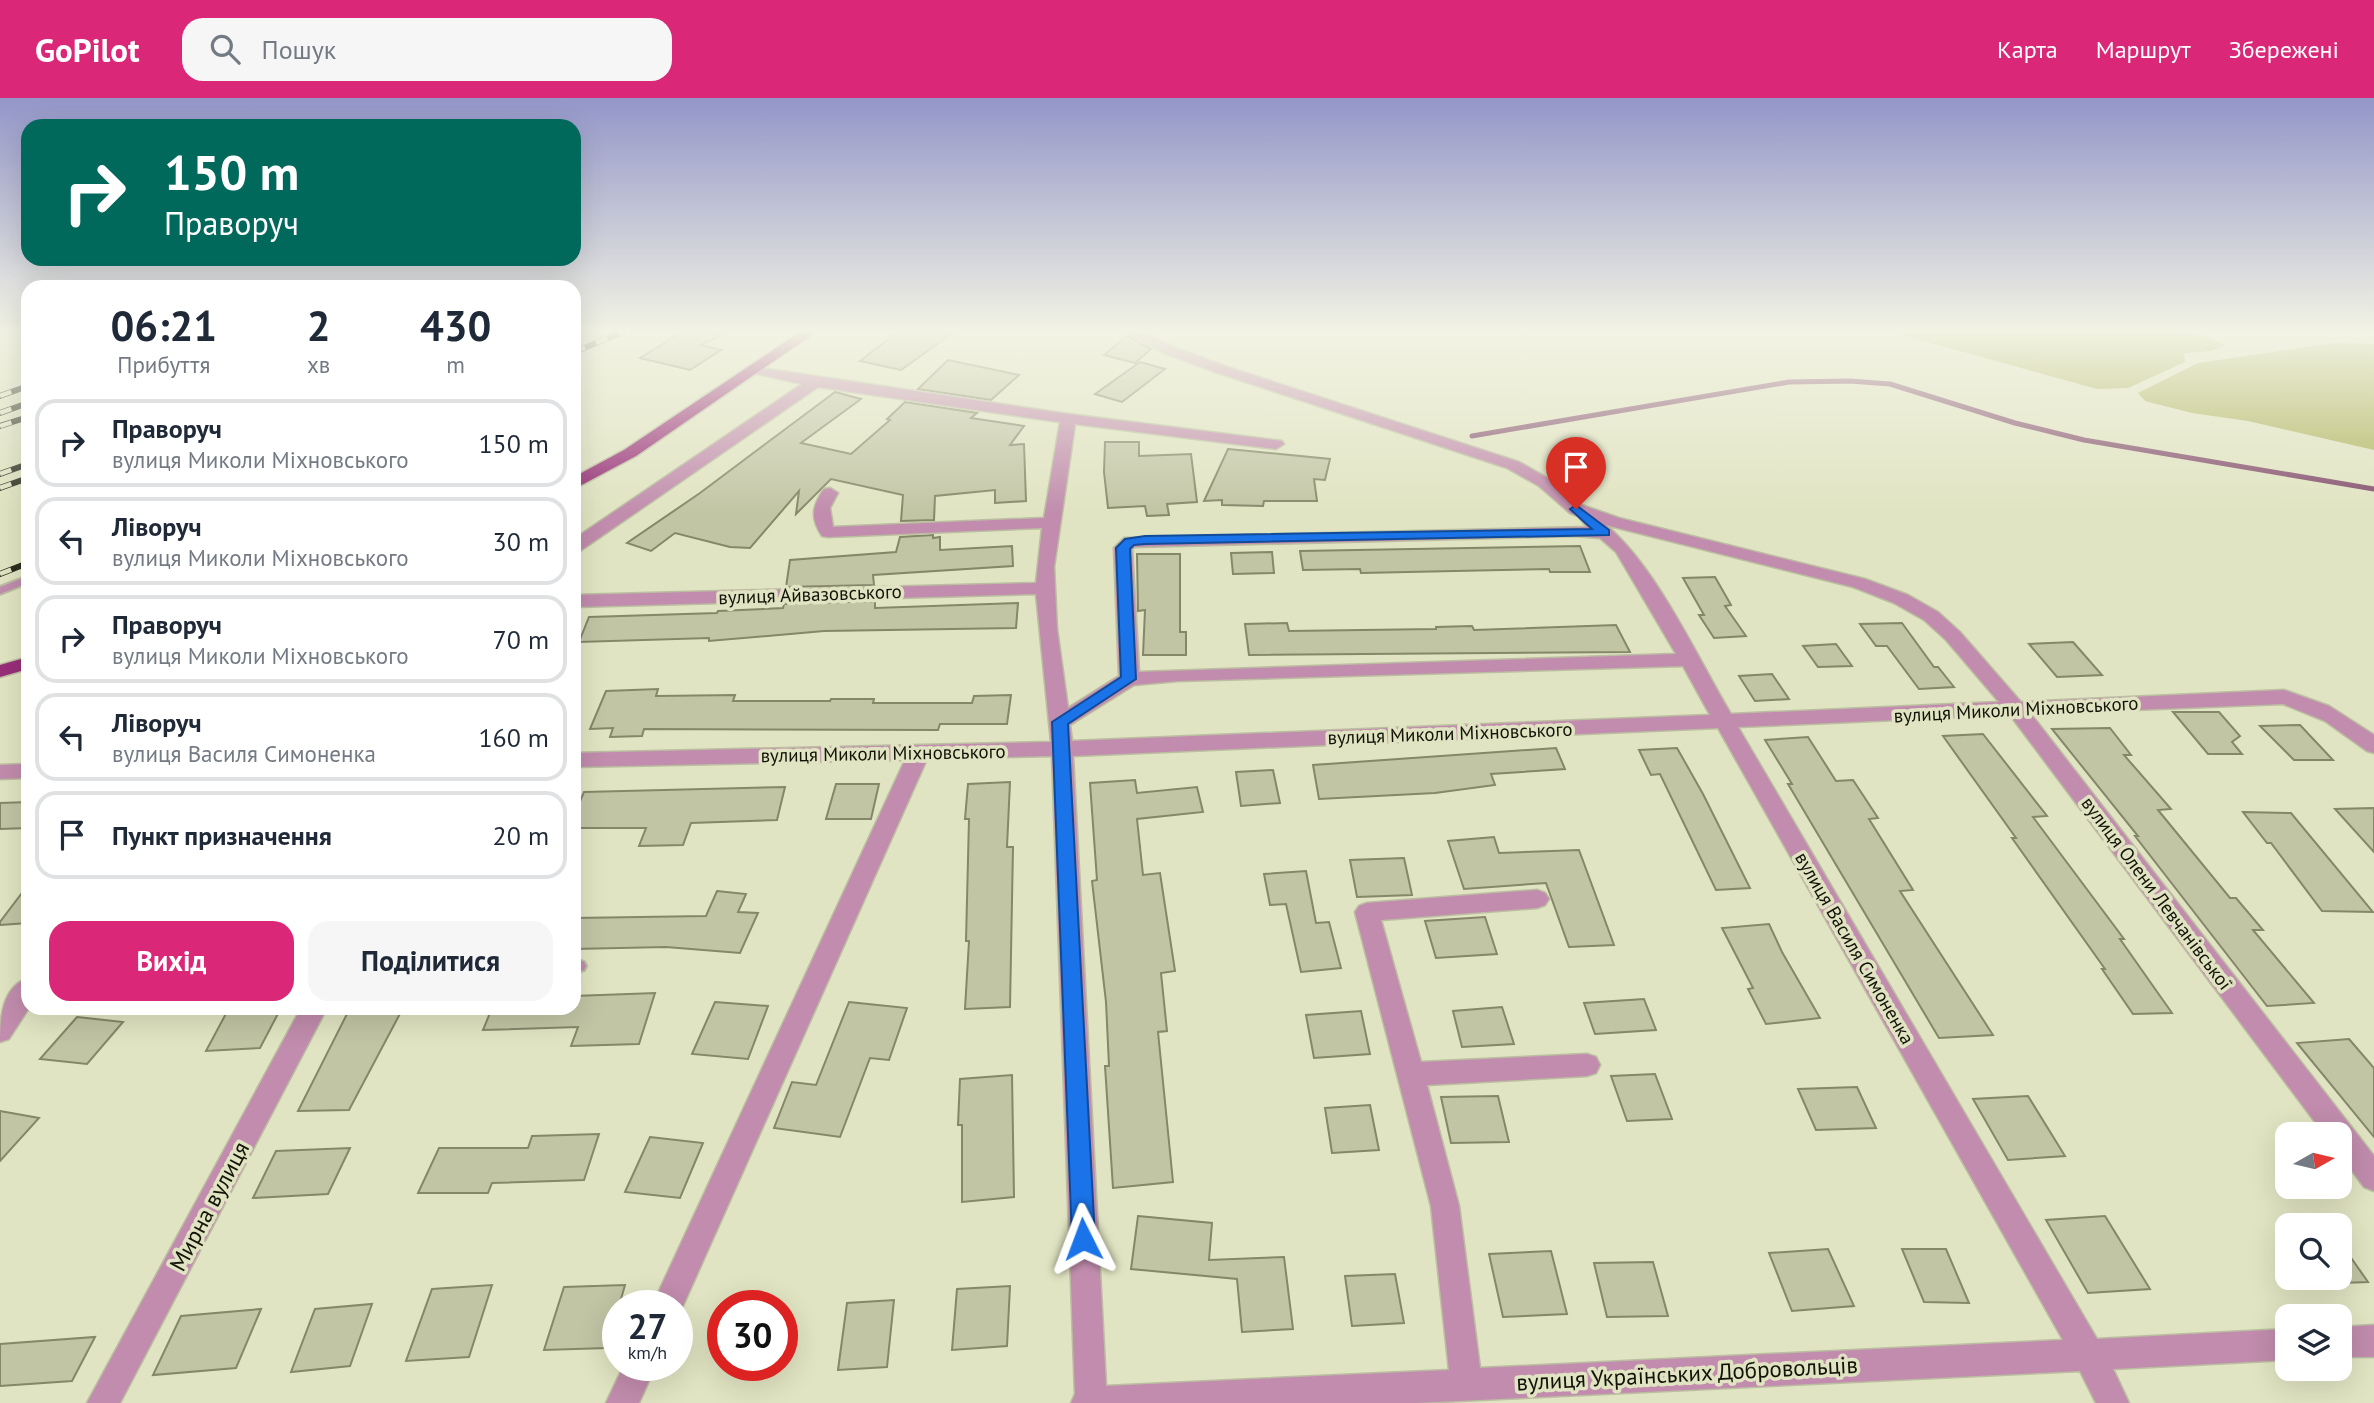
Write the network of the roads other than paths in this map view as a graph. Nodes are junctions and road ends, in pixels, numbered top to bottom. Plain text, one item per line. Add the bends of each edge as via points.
1 (719, 393) edge
2 (800, 393) edge
3 (890, 393) edge
4 (1293, 393) edge
5 (1068, 419) junction
6 (1276, 444) dead end
7 (581, 480) edge
8 (830, 494) dead end
9 (1576, 509) junction
10 (1051, 523) junction
11 (1605, 533) junction
12 (581, 542) edge
13 (21, 582) edge
14 (1045, 588) junction
15 (0, 591) edge
16 (581, 601) edge
17 (1689, 660) junction
18 (21, 665) edge
19 (0, 671) edge
20 (1129, 679) junction
21 (2017, 710) junction
22 (1060, 722) junction
23 (1725, 722) junction
24 (2374, 746) edge
25 (1062, 749) junction
26 (920, 751) junction
27 (581, 760) edge
28 (1537, 899) dead end
29 (21, 999) edge
30 (310, 1015) edge
31 (0, 1031) edge
32 (1587, 1065) dead end
33 (1410, 1074) junction
34 (2374, 1178) edge
35 (674, 1290) edge
36 (2374, 1341) edge
37 (2352, 1342) edge
38 (2275, 1345) edge
39 (2088, 1353) junction
40 (632, 1381) edge
41 (1466, 1384) junction
42 (103, 1403) edge
43 (622, 1403) edge
44 (1089, 1403) edge
45 (2113, 1403) edge

1 - 7 highway
2 - 12 street
3 - 5 street
4 - 9 street, вулиця Василя Симоненка via 1503,461 1545,483
5 - 6 street
5 - 10 street
8 - 10 street via 820,522 828,532
9 - 11 street, вулиця Василя Симоненка
9 - 21 street, вулиця Олени Левчанівської via 1858,583 1901,599 1931,616 1953,636
10 - 14 street
11 - 17 street, вулиця Василя Симоненка via 1638,571
11 - 20 street via 1130,542 1123,548
13 - 15 lane
14 - 16 street, вулиця Айвазовського
14 - 22 street
17 - 20 street
17 - 23 street, вулиця Василя Симоненка
18 - 19 highway
20 - 22 street
21 - 23 street, вулиця Миколи Міхновського
21 - 24 street, вулиця Миколи Міхновського via 2284,697 2323,709
21 - 34 street, вулиця Олени Левчанівської
22 - 25 street
23 - 25 street, вулиця Миколи Міхновського
23 - 39 street, вулиця Василя Симоненка
25 - 26 street, вулиця Миколи Міхновського
25 - 44 street
26 - 27 street, вулиця Миколи Міхновського
26 - 35 street
28 - 33 street via 1367,912
29 - 31 street
30 - 42 street, Мирна вулиця
32 - 33 street
33 - 41 street via 1446,1206
36 - 37 street
38 - 39 street, вулиця Українських Добровольців
39 - 41 street, вулиця Українських Добровольців
39 - 45 street, вулиця Василя Симоненка
40 - 43 street
41 - 44 street, вулиця Українських Добровольців

